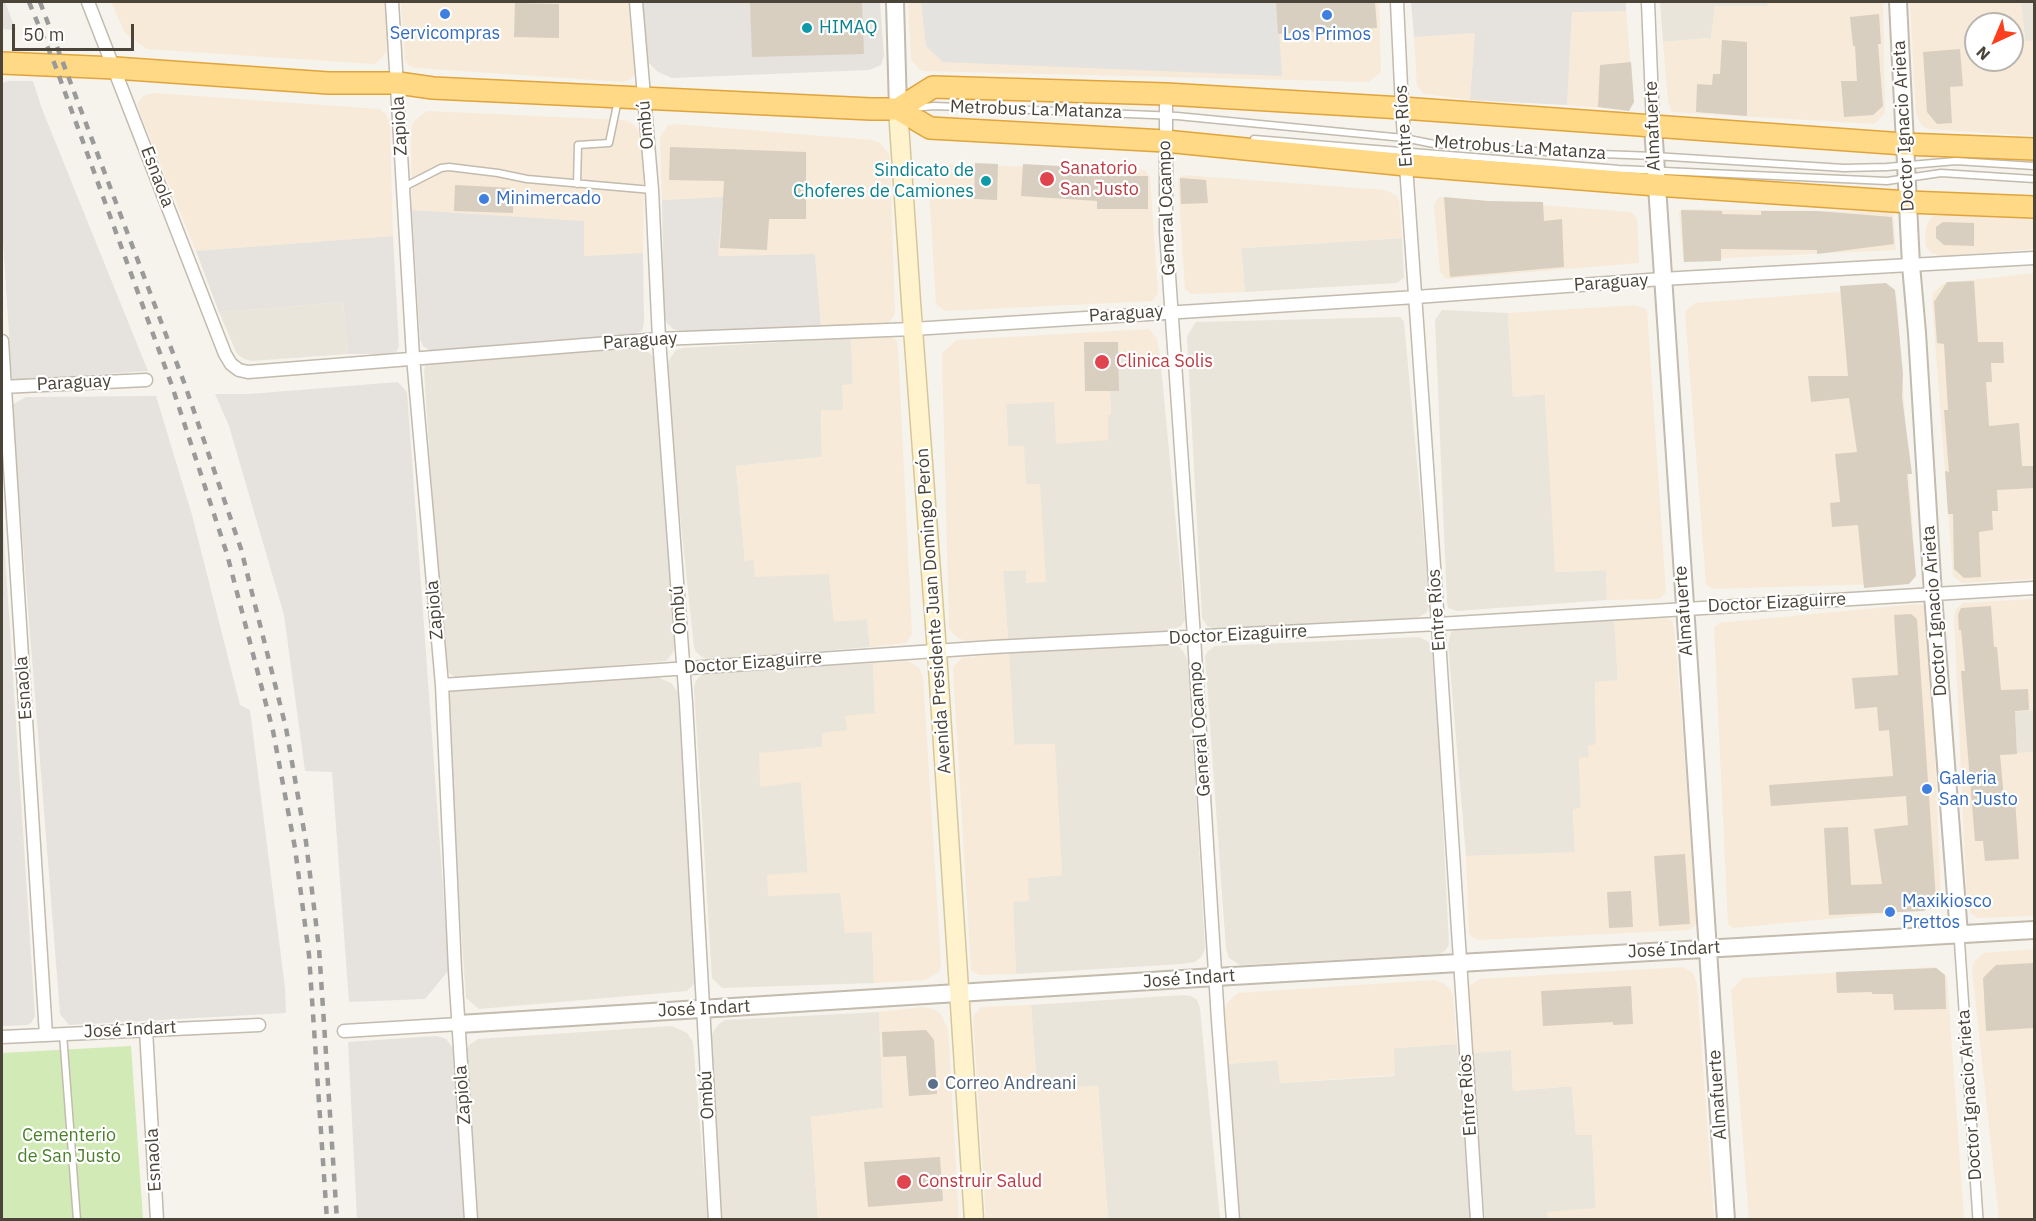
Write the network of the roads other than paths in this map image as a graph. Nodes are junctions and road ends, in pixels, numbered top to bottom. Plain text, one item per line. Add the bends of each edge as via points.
1 (88, 2) edge
2 (392, 2) edge
3 (636, 2) edge
4 (895, 2) edge
5 (1397, 2) edge
6 (1648, 2) edge
7 (1898, 2) edge
8 (2, 63) edge
9 (115, 68) junction
10 (398, 83) junction
11 (1166, 94) junction
12 (618, 98) junction
13 (644, 99) junction
14 (1402, 108) junction
15 (898, 109) junction
16 (1165, 116) junction
17 (1653, 126) junction
18 (1219, 138) dead end
19 (1241, 138) dead end
20 (1165, 141) junction
21 (1904, 144) junction
22 (2034, 149) edge
23 (1405, 151) junction
24 (2034, 166) edge
25 (1655, 171) junction
26 (1906, 172) junction
27 (2034, 179) edge
28 (577, 184) junction
29 (404, 187) junction
30 (652, 190) junction
31 (1908, 202) junction
32 (2034, 207) edge
33 (2034, 258) edge
34 (1911, 265) junction
35 (1662, 279) junction
36 (1416, 297) junction
37 (1172, 311) junction
38 (913, 329) junction
39 (659, 339) junction
40 (2, 341) edge
41 (225, 354) joint
42 (413, 357) junction
43 (146, 380) dead end
44 (3, 387) edge
45 (5, 459) edge
46 (2034, 588) edge
47 (1933, 595) junction
48 (1684, 608) junction
49 (1438, 624) junction
50 (1194, 637) junction
51 (938, 652) junction
52 (684, 667) junction
53 (442, 685) junction
54 (2034, 930) edge
55 (1959, 934) junction
56 (1707, 948) junction
57 (1459, 963) junction
58 (1215, 977) junction
59 (959, 994) junction
60 (702, 1009) junction
61 (459, 1024) junction
62 (259, 1025) dead end
63 (146, 1029) junction
64 (344, 1031) dead end
65 (63, 1034) junction
66 (46, 1035) junction
67 (2, 1037) edge
68 (77, 1220) edge
69 (158, 1220) edge
70 (471, 1220) edge
71 (715, 1220) edge
72 (974, 1220) edge
73 (1233, 1220) edge
74 (1477, 1220) edge
75 (1726, 1220) edge
76 (1978, 1220) edge

1 - 9 street, Esnaola
2 - 10 street, Zapiola
3 - 13 street, Ombú
4 - 15 street, Avenida Presidente Juan Domingo Perón
5 - 14 street, Entre Ríos
6 - 17 street, Almafuerte
7 - 21 street, Doctor Ignacio Arieta
8 - 9 highway
9 - 10 highway via 328,83
9 - 41 street, Esnaola
10 - 12 highway
10 - 29 street, Zapiola
11 - 14 highway
11 - 15 highway via 933,87
11 - 16 street, General Ocampo
12 - 13 highway
12 - 28 lane via 609,143 578,145
13 - 15 highway
13 - 30 street, Ombú
14 - 17 highway
14 - 23 street, Entre Ríos
15 - 16 lane, Metrobus La Matanza via 934,106
15 - 20 highway via 930,128
15 - 38 main road, Avenida Presidente Juan Domingo Perón
16 - 20 street, General Ocampo
16 - 23 lane, Metrobus La Matanza
17 - 21 highway
17 - 25 street, Almafuerte
18 - 20 lane
19 - 23 lane, Metrobus La Matanza
20 - 23 highway
20 - 37 street, General Ocampo
21 - 22 highway
21 - 26 street, Doctor Ignacio Arieta
23 - 25 highway
23 - 25 lane, Metrobus La Matanza via 1434,144 1515,150
23 - 36 street, Entre Ríos
24 - 26 lane, Metrobus La Matanza via 1956,161
25 - 26 lane, Metrobus La Matanza via 1844,168
25 - 26 lane, Metrobus La Matanza via 1887,181
25 - 31 highway
25 - 35 street, Almafuerte
26 - 27 lane, Metrobus La Matanza
26 - 31 street, Doctor Ignacio Arieta
28 - 29 lane via 449,167
28 - 30 lane
29 - 42 street, Zapiola
30 - 39 street, Ombú
31 - 32 highway
31 - 34 street, Doctor Ignacio Arieta
33 - 34 street, Paraguay
34 - 35 street, Paraguay
34 - 47 street, Doctor Ignacio Arieta
35 - 36 street, Paraguay
35 - 48 street, Almafuerte
36 - 37 street, Paraguay
36 - 49 street, Entre Ríos
37 - 38 street, Paraguay
37 - 50 street, General Ocampo
38 - 39 street, Paraguay
38 - 51 main road, Avenida Presidente Juan Domingo Perón
39 - 42 street, Paraguay
39 - 52 street, Ombú
40 - 44 street, Esnaola
41 - 42 street, Paraguay via 231,364 249,372
42 - 53 street, Zapiola
43 - 44 street, Paraguay
44 - 45 street, Esnaola
45 - 66 street, Esnaola
46 - 47 street, Doctor Eizaguirre
47 - 48 street, Doctor Eizaguirre
47 - 55 street, Doctor Ignacio Arieta
48 - 49 street, Doctor Eizaguirre
48 - 56 street, Almafuerte
49 - 50 street, Doctor Eizaguirre
49 - 57 street, Entre Ríos
50 - 51 street, Doctor Eizaguirre
50 - 58 street, General Ocampo
51 - 52 street, Doctor Eizaguirre
51 - 59 main road, Avenida Presidente Juan Domingo Perón
52 - 53 street, Doctor Eizaguirre
52 - 60 street, Ombú
53 - 61 street, Zapiola
54 - 55 street, José Indart
55 - 56 street, José Indart
55 - 76 street, Doctor Ignacio Arieta
56 - 57 street, José Indart
56 - 75 street, Almafuerte
57 - 58 street, José Indart
57 - 74 street, Entre Ríos
58 - 59 street, José Indart
58 - 73 street, General Ocampo
59 - 60 street, José Indart
59 - 72 main road, Avenida Presidente Juan Domingo Perón
60 - 61 street, José Indart
60 - 71 street, Ombú
61 - 64 street, José Indart
61 - 70 street, Zapiola
62 - 63 street, José Indart
63 - 65 street, José Indart
63 - 69 street, Esnaola
65 - 66 street, José Indart
65 - 68 lane
66 - 67 street, José Indart

